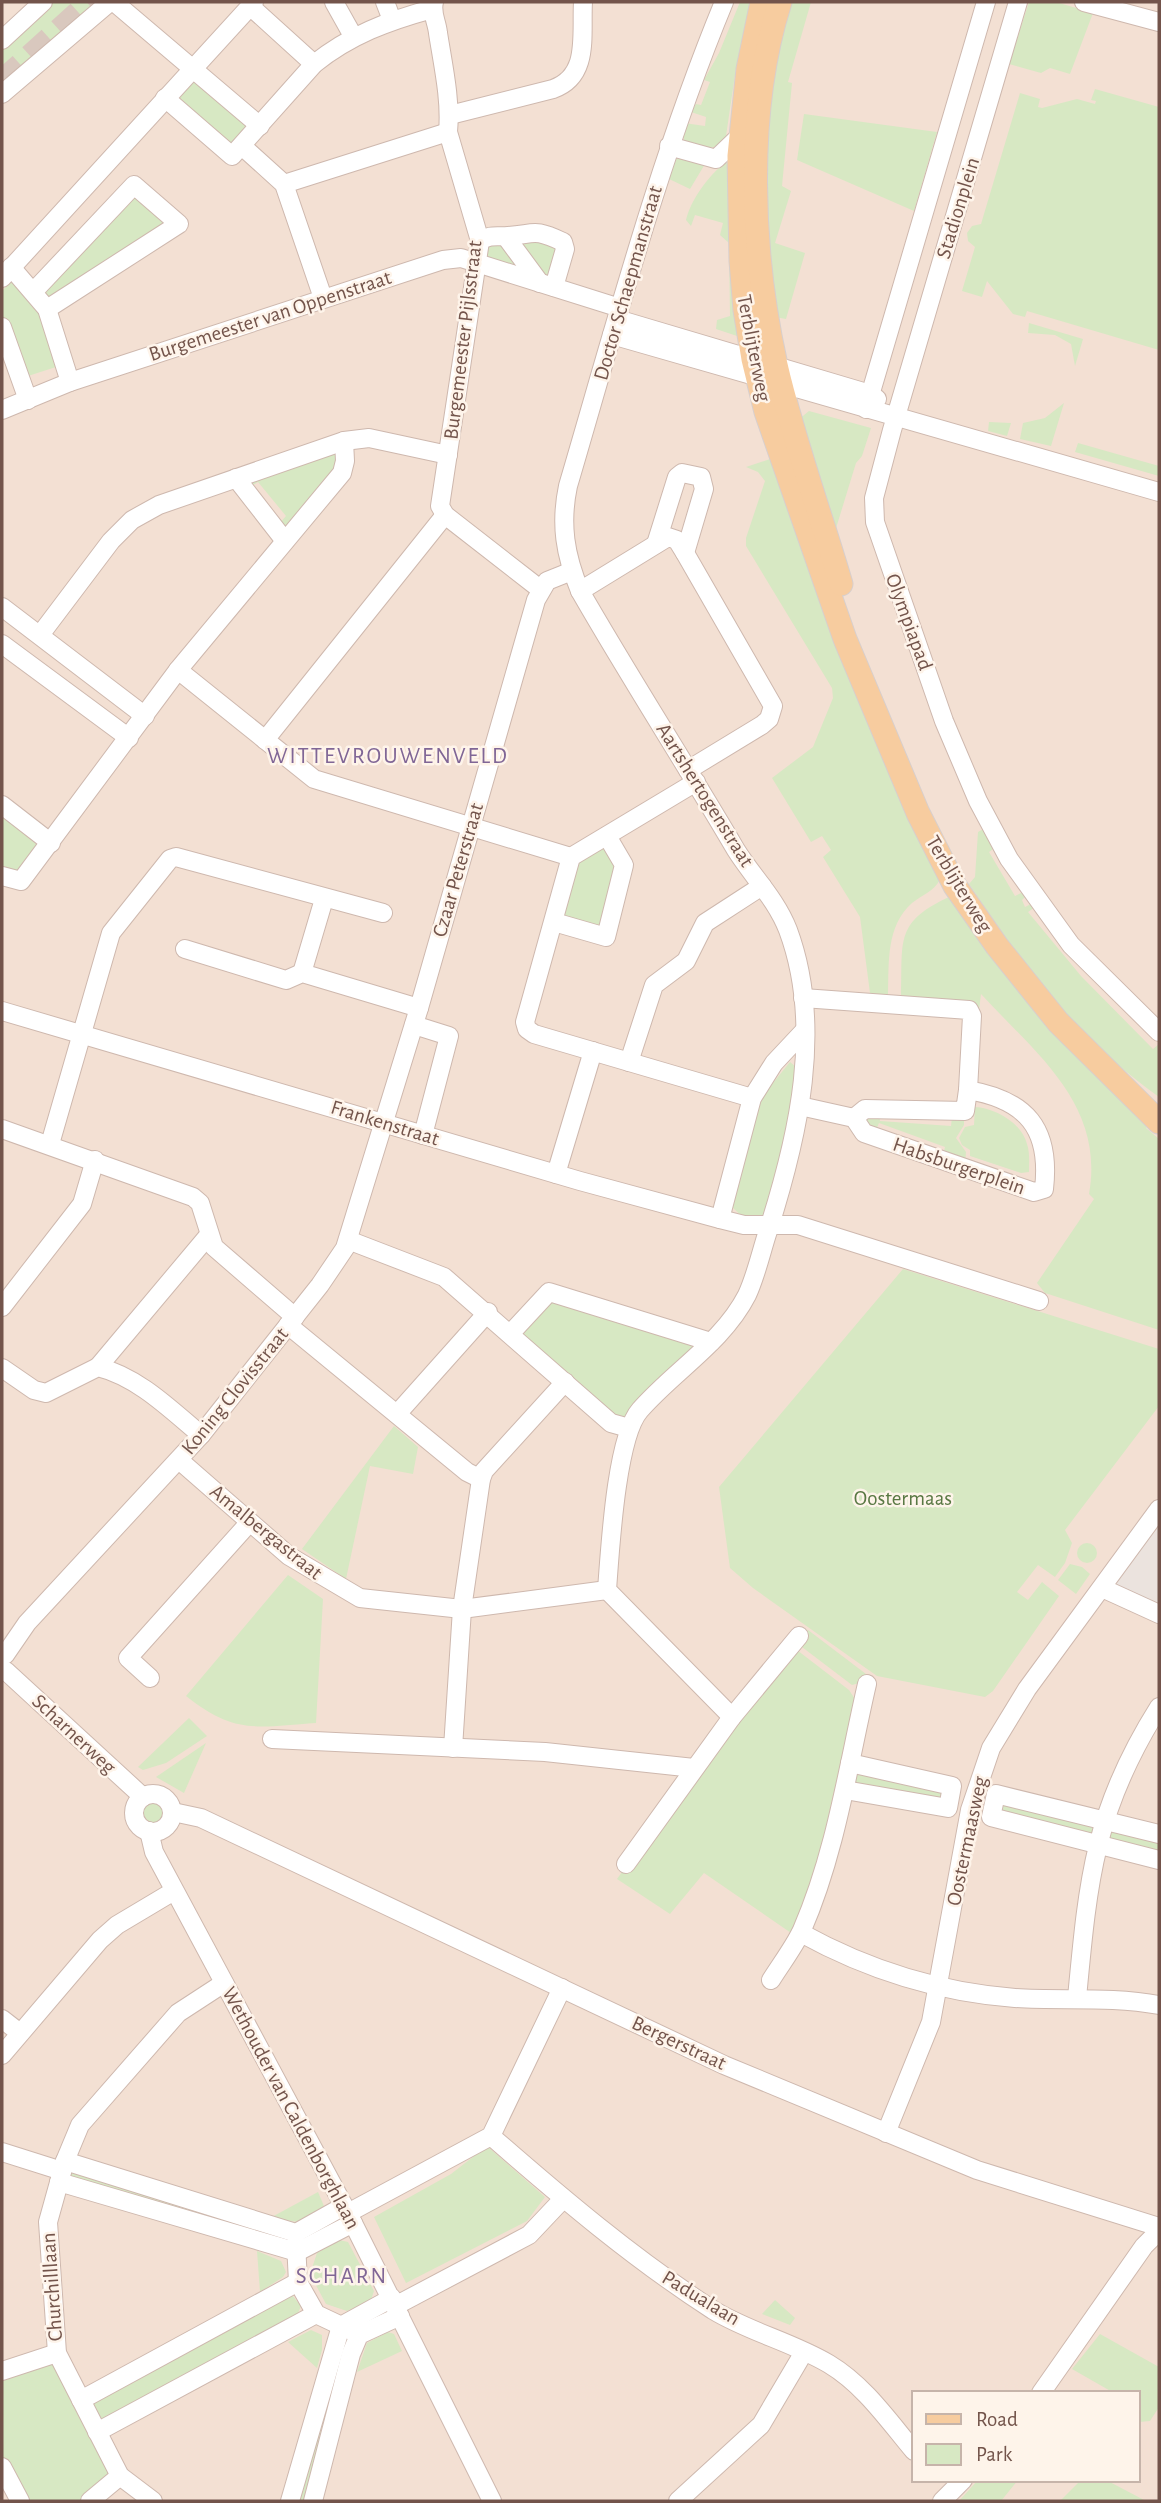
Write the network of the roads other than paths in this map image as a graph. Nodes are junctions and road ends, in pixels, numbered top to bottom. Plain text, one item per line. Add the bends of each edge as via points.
1 (43, 2) edge
2 (112, 2) edge
3 (334, 2) edge
4 (385, 2) edge
5 (583, 2) edge
6 (724, 2) edge
7 (762, 2) edge
8 (780, 2) edge
9 (986, 2) edge
10 (1018, 2) edge
11 (1084, 2) edge
12 (252, 4) edge
13 (433, 6) edge
14 (392, 20) junction
15 (1159, 22) edge
16 (353, 36) junction
17 (2, 40) edge
18 (972, 48) junction
19 (1002, 57) junction
20 (314, 64) junction
21 (192, 69) junction
22 (2, 94) edge
23 (165, 98) junction
24 (952, 115) junction
25 (449, 124) junction
26 (983, 125) junction
27 (260, 126) junction
28 (741, 135) junction
29 (668, 146) junction
30 (237, 151) junction
31 (284, 184) junction
32 (918, 232) junction
33 (506, 237) junction
34 (480, 240) junction
35 (948, 240) junction
36 (477, 263) junction
37 (6, 273) edge
38 (547, 285) junction
39 (34, 292) junction
40 (323, 298) junction
41 (47, 309) junction
42 (892, 320) junction
43 (616, 321) junction
44 (2, 327) edge
45 (923, 328) junction
46 (767, 372) junction
47 (71, 382) junction
48 (28, 400) junction
49 (868, 401) junction
50 (2, 410) edge
51 (897, 415) junction
52 (344, 441) junction
53 (448, 455) junction
54 (236, 478) junction
55 (1159, 492) edge
56 (445, 515) junction
57 (285, 541) junction
58 (656, 544) junction
59 (685, 553) junction
60 (572, 571) junction
61 (540, 589) junction
62 (580, 591) junction
63 (2, 607) edge
64 (40, 635) junction
65 (2, 644) edge
66 (178, 670) junction
67 (145, 716) junction
68 (128, 738) junction
69 (265, 740) junction
70 (692, 776) junction
71 (2, 805) edge
72 (471, 827) junction
73 (607, 836) junction
74 (51, 843) junction
75 (571, 857) junction
76 (2, 876) edge
77 (762, 886) junction
78 (324, 899) junction
79 (383, 913) dead end
80 (554, 922) junction
81 (185, 949) dead end
82 (302, 973) junction
83 (803, 998) junction
84 (2, 1011) edge
85 (416, 1016) junction
86 (804, 1031) junction
87 (1159, 1032) edge
88 (82, 1033) junction
89 (593, 1051) junction
90 (629, 1062) junction
91 (1098, 1062) junction
92 (968, 1090) junction
93 (751, 1098) junction
94 (1159, 1103) edge
95 (800, 1105) junction
96 (854, 1118) junction
97 (1159, 1122) edge
98 (384, 1123) junction
99 (2, 1129) edge
100 (423, 1135) junction
101 (51, 1144) junction
102 (95, 1160) junction
103 (556, 1174) junction
104 (720, 1219) junction
105 (770, 1225) junction
106 (208, 1236) junction
107 (348, 1240) junction
108 (1039, 1301) dead end
109 (2, 1307) edge
110 (488, 1312) junction
111 (292, 1321) junction
112 (511, 1333) junction
113 (711, 1342) junction
114 (98, 1367) junction
115 (2, 1368) edge
116 (565, 1382) junction
117 (397, 1414) junction
118 (629, 1428) junction
119 (201, 1435) junction
120 (179, 1460) junction
121 (481, 1479) junction
122 (1159, 1509) edge
123 (249, 1523) junction
124 (1102, 1588) junction
125 (607, 1590) junction
126 (461, 1609) junction
127 (1159, 1614) edge
128 (799, 1636) dead end
129 (3, 1663) edge
130 (150, 1678) dead end
131 (867, 1684) dead end
132 (1159, 1707) edge
133 (732, 1717) junction
134 (272, 1739) dead end
135 (453, 1748) junction
136 (850, 1763) junction
137 (694, 1768) junction
138 (845, 1790) junction
139 (139, 1801) junction
140 (1103, 1818) junction
141 (163, 1824) junction
142 (1159, 1834) edge
143 (1097, 1842) junction
144 (1159, 1860) edge
145 (626, 1864) dead end
146 (174, 1891) junction
147 (801, 1933) junction
148 (771, 1980) dead end
149 (225, 1983) junction
150 (940, 1987) junction
151 (562, 1988) junction
152 (1077, 1998) junction
153 (1159, 2005) edge
154 (2, 2019) edge
155 (20, 2033) junction
156 (2, 2054) edge
157 (886, 2133) junction
158 (491, 2136) junction
159 (2, 2152) edge
160 (62, 2171) junction
161 (563, 2199) junction
162 (348, 2214) junction
163 (1159, 2229) edge
164 (296, 2233) junction
165 (297, 2252) junction
166 (298, 2282) junction
167 (396, 2307) junction
168 (316, 2314) junction
169 (341, 2326) junction
170 (359, 2334) junction
171 (804, 2352) junction
172 (57, 2353) junction
173 (2, 2371) edge
174 (1042, 2391) edge
175 (80, 2400) junction
176 (97, 2432) junction
177 (912, 2449) edge
178 (2, 2467) edge
179 (120, 2476) junction
180 (20, 2501) edge
181 (90, 2501) edge
182 (153, 2501) edge
183 (290, 2501) edge
184 (313, 2501) edge
185 (492, 2501) edge
186 (678, 2501) edge

1 - 17 street
2 - 21 street
2 - 22 street
3 - 16 street
4 - 14 street
5 - 25 street via 580,62 569,82
6 - 29 street, Doctor Schaepmanstraat
7 - 28 main road, Terblijterweg
8 - 46 main road, Terblijterweg via 768,49 757,167
9 - 18 street, Stadionplein
10 - 19 street, Stadionplein
11 - 15 street
12 - 20 street
12 - 21 street
13 - 14 street
13 - 25 street, Burgemeester Pijlsstraat
14 - 16 street
16 - 20 street
18 - 19 street
18 - 24 street, Stadionplein
19 - 26 street, Stadionplein
20 - 27 street
21 - 23 street
21 - 27 street
23 - 30 street
23 - 37 street
24 - 26 street
24 - 32 street, Stadionplein
25 - 31 street
25 - 34 street, Burgemeester Pijlsstraat
26 - 35 street, Stadionplein
27 - 30 street
28 - 29 street via 716,159
28 - 46 main road, Terblijterweg via 740,261
29 - 43 street, Doctor Schaepmanstraat
30 - 31 street
31 - 40 street
32 - 35 street
32 - 42 street, Stadionplein
33 - 34 street
33 - 38 street
33 - 38 street via 533,231 563,242 565,249
34 - 36 street, Burgemeester Pijlsstraat
35 - 45 street, Stadionplein
36 - 38 street, Burgemeester van Oppenstraat
36 - 40 street, Burgemeester van Oppenstraat via 461,258 443,260
36 - 53 street, Burgemeester Pijlsstraat
37 - 39 street
38 - 43 street, Burgemeester van Oppenstraat
39 - 41 street
39 - 41 street via 134,185 179,224
40 - 47 street, Burgemeester van Oppenstraat
41 - 47 street
42 - 45 street
42 - 49 street, Stadionplein
43 - 46 street, Burgemeester van Oppenstraat
43 - 60 street, Doctor Schaepmanstraat via 564,505 565,545
44 - 48 street
45 - 51 street, Stadionplein
46 - 49 street, Burgemeester van Oppenstraat
46 - 91 main road, Terblijterweg via 856,636 864,679 896,764 955,886 1033,992
47 - 48 street, Burgemeester van Oppenstraat
48 - 50 street, Burgemeester van Oppenstraat
49 - 51 street
51 - 55 street
51 - 87 street, Olympiapad via 874,498 876,528 944,721 989,823 1031,893 1107,983
52 - 53 street via 369,438
52 - 54 street
52 - 57 street via 342,473
53 - 56 street, Burgemeester Pijlsstraat via 440,506
54 - 57 street
54 - 64 street via 159,505 132,520
56 - 61 street
56 - 69 street
57 - 66 street
58 - 59 street via 673,537
58 - 59 street via 677,477 695,474 701,477 704,489
58 - 62 street
59 - 70 street via 774,706 762,725
60 - 61 street via 550,579
60 - 62 street, Aartshertogenstraat
61 - 72 street, Czaar Peterstraat
62 - 70 street, Aartshertogenstraat
63 - 64 street
64 - 67 street
65 - 68 street
66 - 67 street
66 - 69 street
67 - 68 street
68 - 74 street
69 - 72 street via 323,783
70 - 73 street
70 - 77 street, Aartshertogenstraat
71 - 74 street
72 - 75 street
72 - 85 street, Czaar Peterstraat
73 - 75 street
73 - 80 street via 624,865 606,937
74 - 76 street via 21,881
75 - 80 street
77 - 83 street, Aartshertogenstraat via 789,933
77 - 90 street via 705,922 687,961 654,985
78 - 79 street via 331,897
78 - 82 street
78 - 88 street via 170,859 111,933
80 - 89 street via 525,1022 527,1029
81 - 82 street via 286,980
82 - 85 street
83 - 86 street, Aartshertogenstraat
83 - 92 street via 969,1010
84 - 88 street, Frankenstraat
85 - 98 street, Czaar Peterstraat
85 - 100 street via 449,1036
86 - 93 street via 774,1063
86 - 95 street, Aartshertogenstraat
88 - 98 street, Frankenstraat
88 - 101 street
89 - 90 street
89 - 103 street
90 - 93 street
91 - 94 main road, Terblijterweg
91 - 97 main road, Terblijterweg
92 - 96 street, Habsburgerplein via 965,1111 865,1108
92 - 96 street, Habsburgerplein via 1011,1102 1035,1125 1044,1154 1044,1189 1034,1192 864,1133
93 - 104 street
95 - 96 street, Habsburgerplein
95 - 105 street, Aartshertogenstraat
98 - 100 street, Frankenstraat
98 - 107 street, Koning Clovisstraat
99 - 101 street
100 - 103 street, Frankenstraat
101 - 102 street
102 - 106 street via 194,1197 203,1211
102 - 109 street via 82,1204
103 - 104 street, Frankenstraat
104 - 105 street, Frankenstraat
105 - 108 street, Frankenstraat via 798,1225
105 - 113 street, Aartshertogenstraat via 746,1297
106 - 111 street
106 - 114 street
107 - 110 street via 444,1277
107 - 111 street, Koning Clovisstraat
110 - 112 street
110 - 117 street
111 - 117 street
111 - 119 street, Koning Clovisstraat
112 - 113 street via 550,1292
112 - 116 street
113 - 118 street, Aartshertogenstraat via 639,1411
114 - 115 street via 46,1393
114 - 119 street via 137,1384
116 - 118 street via 611,1423
116 - 121 street
117 - 121 street
118 - 125 street
119 - 120 street, Koning Clovisstraat
120 - 123 street, Amalbergastraat
120 - 129 street, Koning Clovisstraat via 27,1623
121 - 126 street
122 - 124 street, Oostermaasweg
123 - 126 street, Amalbergastraat via 289,1556 360,1598
123 - 130 street via 128,1658
124 - 127 street
124 - 150 street, Oostermaasweg via 1009,1715 983,1766 962,1847
125 - 126 street, Amalbergastraat
125 - 133 street
126 - 135 street
128 - 133 street
129 - 139 street, Scharnerweg
131 - 136 street
132 - 140 street via 1124,1767
133 - 137 street
134 - 135 street
135 - 137 street via 545,1752
136 - 138 street
136 - 138 street via 952,1786 951,1795 948,1808
137 - 145 street
138 - 147 street
139 - 141 street via 135,1820
139 - 141 street, Bergerstraat via 162,1795 169,1802
140 - 142 street
140 - 143 street
140 - 143 street via 996,1794 991,1817
141 - 146 street, Wethouder van Caldenborghlaan via 164,1867
141 - 151 street, Bergerstraat via 201,1818
143 - 144 street
143 - 152 street via 1086,1900
146 - 149 street, Wethouder van Caldenborghlaan
146 - 155 street via 100,1940
147 - 148 street
147 - 150 street via 877,1970
149 - 160 street, Churchilllaan via 178,2013 80,2125
149 - 162 street, Wethouder van Caldenborghlaan
150 - 152 street via 1016,1998
150 - 157 street, Oostermaasweg via 925,2041
151 - 157 street, Bergerstraat via 724,2065
151 - 158 street
152 - 153 street
154 - 155 street
155 - 156 street
157 - 163 street, Bergerstraat via 977,2170
158 - 161 street, Padualaan
158 - 162 street
159 - 160 street
160 - 164 street
160 - 165 street
160 - 172 street, Churchilllaan via 47,2228
161 - 167 street via 529,2235
161 - 171 street, Padualaan via 717,2312
162 - 164 street
162 - 165 street
162 - 167 street, Wethouder van Caldenborghlaan
163 - 174 street
164 - 165 street
165 - 166 street
166 - 168 street
166 - 175 street
167 - 169 street
167 - 170 street
167 - 185 street, Wethouder van Caldenborghlaan
168 - 169 street
168 - 176 street
169 - 170 street
169 - 183 street
170 - 184 street
171 - 177 street, Padualaan via 853,2383
171 - 186 street via 761,2425
172 - 173 street
172 - 175 street, Churchilllaan
175 - 176 street, Churchilllaan
176 - 179 street, Churchilllaan
178 - 180 street
179 - 181 street
179 - 182 street, Churchilllaan

